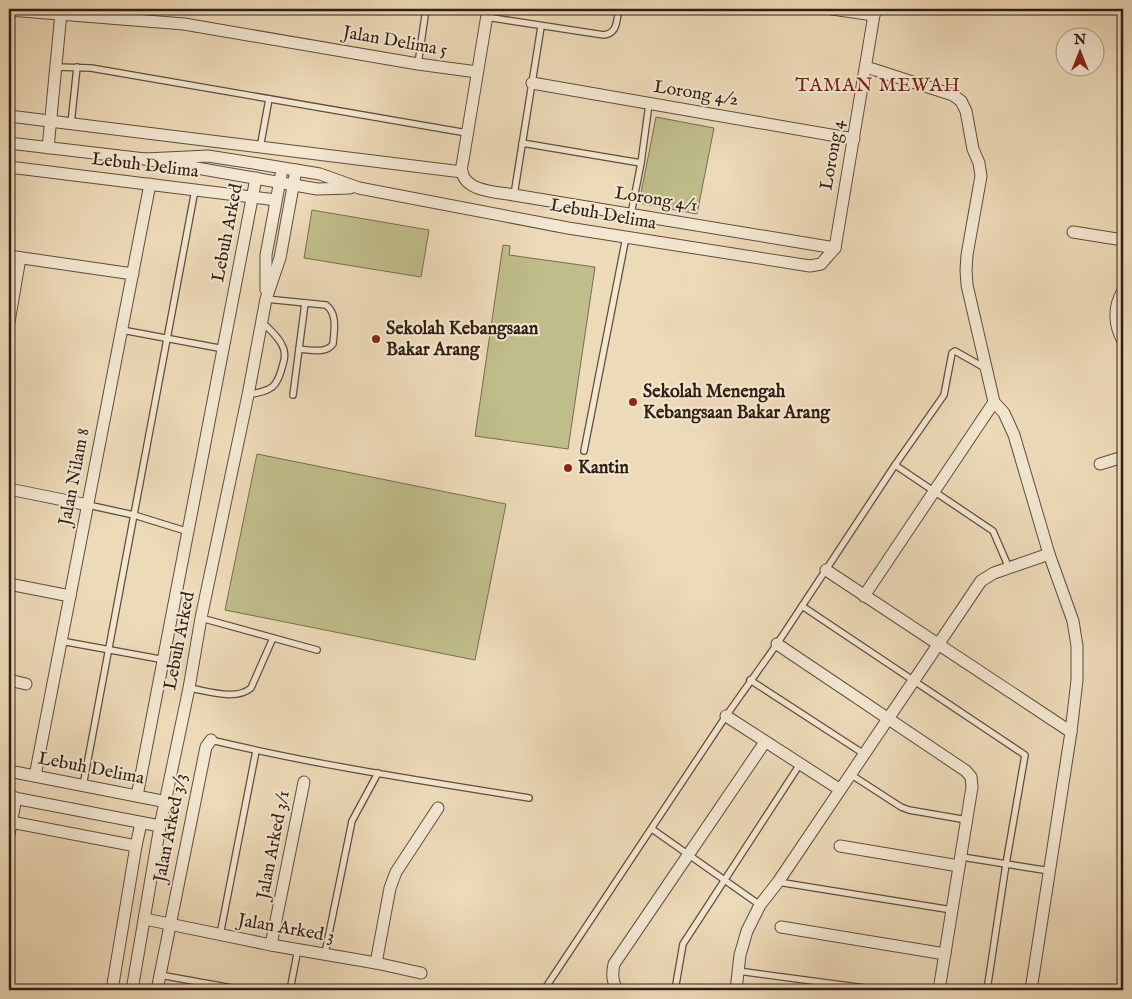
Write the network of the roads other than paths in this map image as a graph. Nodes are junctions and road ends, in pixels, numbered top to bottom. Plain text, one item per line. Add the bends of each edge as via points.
1 (426, 9) edge
2 (619, 9) edge
3 (832, 9) edge
4 (9, 10) edge
5 (874, 12) edge
6 (487, 13) edge
7 (61, 14) junction
8 (137, 14) edge
9 (541, 27) junction
10 (418, 64) junction
11 (55, 66) junction
12 (866, 66) junction
13 (77, 67) junction
14 (478, 72) junction
15 (532, 83) junction
16 (269, 99) junction
17 (649, 104) junction
18 (9, 116) edge
19 (50, 121) junction
20 (71, 124) junction
21 (467, 133) junction
22 (854, 139) junction
23 (9, 143) edge
24 (522, 143) junction
25 (48, 148) junction
26 (260, 148) junction
27 (145, 158) junction
28 (641, 163) junction
29 (9, 167) edge
30 (282, 168) junction
31 (296, 170) junction
32 (462, 172) junction
33 (256, 178) junction
34 (280, 182) junction
35 (150, 184) junction
36 (293, 185) junction
37 (359, 188) junction
38 (195, 190) junction
39 (514, 195) junction
40 (252, 198) junction
41 (276, 200) junction
42 (631, 214) junction
43 (1073, 232) dead end
44 (626, 237) junction
45 (1123, 240) edge
46 (834, 248) junction
47 (15, 257) edge
48 (133, 274) junction
49 (1123, 291) edge
50 (266, 299) junction
51 (305, 303) junction
52 (9, 322) edge
53 (262, 322) junction
54 (122, 330) junction
55 (167, 339) junction
56 (1123, 341) edge
57 (224, 350) junction
58 (299, 350) junction
59 (987, 369) junction
60 (293, 395) dead end
61 (248, 396) junction
62 (994, 402) junction
63 (584, 451) dead end
64 (1123, 457) edge
65 (1100, 464) dead end
66 (895, 465) junction
67 (9, 489) edge
68 (933, 492) junction
69 (88, 505) junction
70 (134, 515) junction
71 (189, 532) junction
72 (1049, 554) junction
73 (1009, 568) junction
74 (826, 570) junction
75 (9, 584) edge
76 (70, 596) junction
77 (864, 596) junction
78 (802, 606) junction
79 (201, 618) junction
80 (273, 638) junction
81 (61, 641) junction
82 (777, 644) junction
83 (939, 644) junction
84 (109, 650) junction
85 (317, 650) dead end
86 (165, 660) junction
87 (9, 680) edge
88 (750, 680) junction
89 (914, 682) junction
90 (26, 684) dead end
91 (189, 688) junction
92 (726, 716) junction
93 (888, 719) junction
94 (1072, 732) junction
95 (210, 740) joint
96 (764, 742) junction
97 (256, 751) junction
98 (864, 754) junction
99 (800, 764) junction
100 (9, 771) edge
101 (378, 773) junction
102 (850, 774) junction
103 (35, 776) junction
104 (304, 782) dead end
105 (83, 786) junction
106 (839, 790) junction
107 (138, 796) junction
108 (12, 797) edge
109 (530, 798) dead end
110 (166, 802) junction
111 (438, 808) dead end
112 (968, 821) junction
113 (11, 822) junction
114 (140, 823) junction
115 (160, 826) junction
116 (652, 829) junction
117 (9, 834) edge
118 (136, 846) junction
119 (840, 846) dead end
120 (687, 855) junction
121 (960, 862) junction
122 (1006, 864) junction
123 (1050, 871) junction
124 (723, 880) junction
125 (778, 882) junction
126 (760, 905) junction
127 (952, 910) junction
128 (145, 920) junction
129 (170, 924) junction
130 (781, 927) dead end
131 (220, 935) junction
132 (271, 945) junction
133 (298, 949) junction
134 (325, 954) junction
135 (946, 954) junction
136 (376, 963) junction
137 (738, 971) junction
138 (421, 973) dead end
139 (160, 975) junction
140 (112, 990) edge
141 (132, 990) edge
142 (157, 990) edge
143 (242, 990) edge
144 (290, 990) edge
145 (544, 990) edge
146 (617, 990) edge
147 (675, 990) edge
148 (736, 990) edge
149 (880, 990) edge
150 (939, 990) edge
151 (987, 990) edge
152 (1031, 990) edge

1 - 10 lane
2 - 9 lane via 615,30 611,34
3 - 5 street
4 - 7 street, Jalan Delima 5
5 - 12 street, Lorong 4
6 - 9 lane
6 - 14 street
7 - 8 street, Jalan Delima 5
7 - 11 street
8 - 10 street, Jalan Delima 5
9 - 15 lane
10 - 14 street, Jalan Delima 5
11 - 13 lane
11 - 19 street
12 - 22 street, Lorong 4
12 - 59 street via 954,95 966,111 981,176 967,255 967,285
13 - 16 lane
13 - 20 lane
14 - 21 street
15 - 17 street, Lorong 4/2
15 - 24 lane
16 - 21 lane
16 - 26 lane
17 - 22 street, Lorong 4/2
17 - 28 lane
18 - 19 street
19 - 20 street
19 - 25 street
20 - 26 street
21 - 32 street
22 - 46 street, Lorong 4
23 - 25 street, Lebuh Delima
24 - 28 lane
24 - 39 lane
25 - 27 street, Lebuh Delima
26 - 32 street
27 - 30 street, Lebuh Delima via 208,156
27 - 33 street, Lebuh Delima
28 - 42 lane
29 - 35 street, Lebuh Delima
30 - 31 street, Lebuh Delima
30 - 34 street, Lebuh Arked
31 - 36 street, Lebuh Arked
31 - 37 street, Lebuh Delima via 320,174
32 - 39 street, Lorong 4/1 via 472,186
33 - 34 street, Lebuh Delima
33 - 40 street, Lebuh Arked
34 - 36 street, Lebuh Delima
34 - 41 street, Lebuh Arked
35 - 38 street, Lebuh Delima
35 - 48 street, Jalan Nilam 8
36 - 37 street, Lebuh Delima
36 - 50 street, Lebuh Arked via 280,258
37 - 44 street, Lebuh Delima
38 - 40 street, Lebuh Delima
38 - 55 lane
39 - 42 street, Lorong 4/1
40 - 41 street, Lebuh Delima
40 - 57 street, Lebuh Arked
41 - 50 street, Lebuh Arked via 266,255
42 - 46 street, Lorong 4/1
43 - 45 street
44 - 46 street, Lebuh Delima via 810,266 821,264
44 - 63 lane
47 - 48 street
47 - 52 street
48 - 54 street, Jalan Nilam 8
49 - 56 street via 1116,320
50 - 51 lane
50 - 53 street, Lebuh Arked
51 - 58 lane
51 - 58 lane via 331,308 334,317 332,344 323,351
53 - 61 street, Lebuh Arked
53 - 61 lane via 279,339 285,357 279,380 274,386 266,392
54 - 55 lane
54 - 69 street, Jalan Nilam 8
55 - 57 lane
55 - 70 lane
57 - 71 street, Lebuh Arked
58 - 60 lane
59 - 62 street
59 - 66 lane via 955,351 952,354 944,395
61 - 79 street, Lebuh Arked
62 - 68 street
62 - 72 street via 1004,413 1014,435
64 - 65 street
66 - 68 lane
66 - 74 lane
67 - 69 street
68 - 73 lane via 994,531
68 - 77 street
69 - 70 lane
69 - 76 street, Jalan Nilam 8
70 - 71 lane
70 - 84 lane
71 - 86 street, Lebuh Arked
72 - 73 street
72 - 94 street via 1073,620 1077,646
73 - 83 street via 981,581
74 - 77 street
74 - 78 lane
75 - 76 street
76 - 81 street, Jalan Nilam 8
77 - 83 street
78 - 82 lane
78 - 89 lane
79 - 80 lane
79 - 91 street, Lebuh Arked
80 - 85 lane
80 - 91 lane via 251,688 246,692 222,694
81 - 84 lane
81 - 103 street, Jalan Nilam 8
82 - 88 lane
82 - 93 street
83 - 89 street
83 - 94 street
84 - 86 lane
84 - 105 lane
86 - 107 street, Lebuh Arked
87 - 90 street
88 - 92 lane
88 - 98 lane
89 - 93 street
89 - 122 lane via 1025,756
91 - 110 street, Lebuh Arked
92 - 96 street
92 - 116 lane
93 - 98 street
93 - 112 street via 971,777
94 - 123 street
95 - 97 lane
95 - 129 street, Jalan Arked 3/3
96 - 99 street
96 - 120 street
97 - 101 lane
97 - 131 lane
98 - 102 street
99 - 106 street
99 - 124 lane
100 - 103 street, Lebuh Delima
101 - 109 lane
101 - 134 lane via 352,821
102 - 106 street
102 - 112 lane via 909,810
103 - 105 street, Lebuh Delima
104 - 132 street, Jalan Arked 3/1
105 - 107 street, Lebuh Delima
106 - 125 street
107 - 110 street, Lebuh Delima
108 - 113 street
108 - 114 street
110 - 115 street, Lebuh Arked
111 - 136 street via 396,872
112 - 121 street
113 - 117 street
113 - 118 street
114 - 115 street
114 - 118 street
115 - 128 street, Lebuh Arked
116 - 120 lane
116 - 145 lane
118 - 140 street
119 - 121 street
120 - 124 lane
120 - 146 street via 614,964 612,974
121 - 122 lane
121 - 127 street
122 - 123 lane
122 - 151 lane
123 - 152 street
124 - 126 lane
124 - 147 lane via 683,944
125 - 126 street
125 - 127 lane
126 - 137 street via 743,942
127 - 135 street
128 - 129 street, Jalan Arked 3
128 - 141 street, Lebuh Arked
129 - 131 street, Jalan Arked 3
129 - 139 street, Jalan Arked 3/3
130 - 135 street
131 - 132 street, Jalan Arked 3
132 - 133 street, Jalan Arked 3
133 - 134 street, Jalan Arked 3
133 - 144 lane
134 - 136 street, Jalan Arked 3
135 - 150 street
136 - 138 street, Jalan Arked 3
137 - 148 street
137 - 149 lane
139 - 142 street, Jalan Arked 3/3
139 - 143 lane

